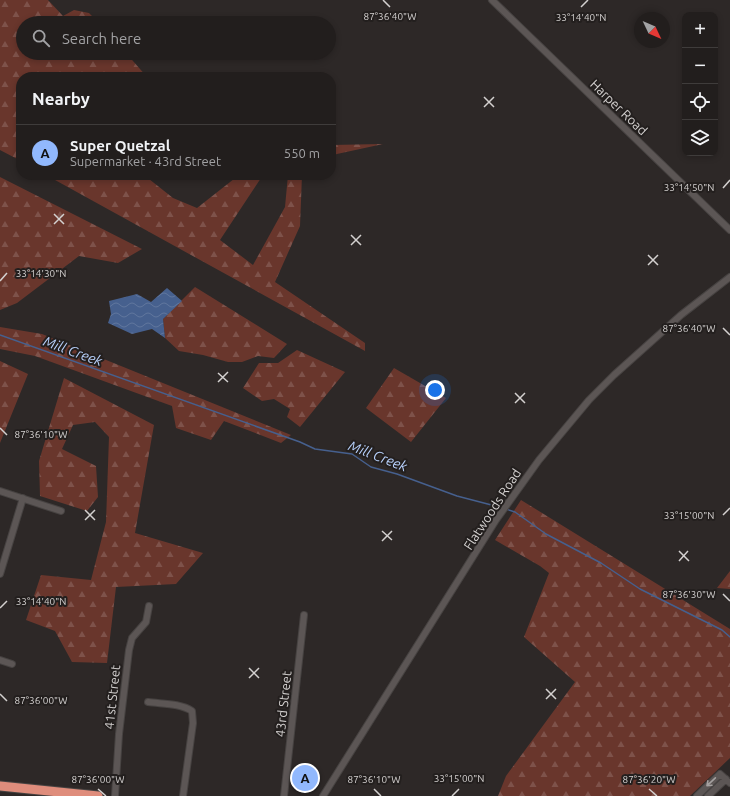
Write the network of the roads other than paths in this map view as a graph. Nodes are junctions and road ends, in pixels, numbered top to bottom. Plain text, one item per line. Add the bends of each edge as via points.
1 (492, 0) edge
2 (730, 230) edge
3 (730, 277) edge
4 (0, 491) edge
5 (23, 498) junction
6 (62, 510) dead end
7 (0, 574) edge
8 (149, 606) dead end
9 (304, 615) dead end
10 (0, 660) edge
11 (12, 664) dead end
12 (148, 702) dead end
13 (728, 781) edge
14 (0, 786) edge
15 (34, 793) edge
16 (98, 796) edge
17 (115, 796) edge
18 (182, 796) edge
19 (284, 796) edge
20 (323, 796) edge
21 (697, 796) edge
22 (708, 796) edge

1 - 2 street, Harper Road
3 - 20 street, Flatwoods Road via 640,350 589,400 539,460 496,520
4 - 5 street
5 - 6 street
5 - 7 street
8 - 17 street, 41st Street via 146,622 132,638 129,650
9 - 19 street, 43rd Street
10 - 11 street
12 - 18 street via 187,707 192,711 193,723
13 -> 21 street via 720,774
13 - 22 street
14 - 15 highway
15 - 16 highway

